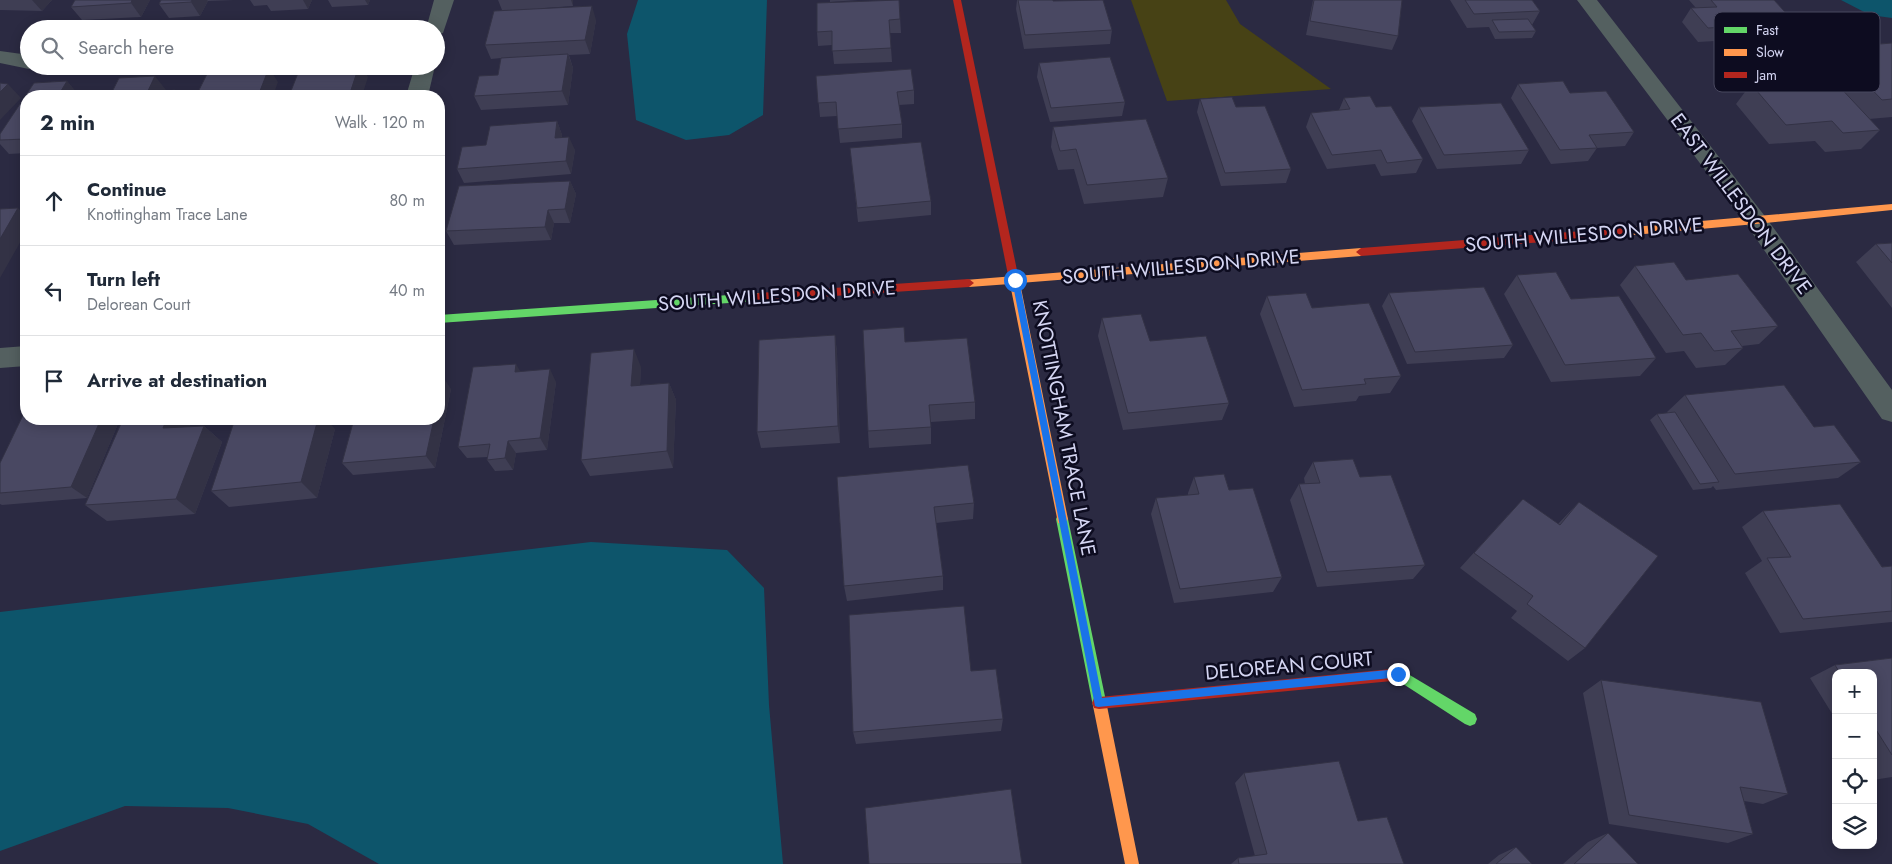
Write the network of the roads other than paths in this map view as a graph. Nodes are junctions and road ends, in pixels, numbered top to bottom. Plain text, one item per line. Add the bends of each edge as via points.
1 (444, 0) edge
2 (957, 0) edge
3 (1586, 0) edge
4 (438, 20) edge
5 (0, 57) edge
6 (20, 60) edge
7 (423, 75) edge
8 (419, 90) edge
9 (1892, 207) edge
10 (1756, 221) junction
11 (1015, 280) junction
12 (445, 319) edge
13 (20, 356) edge
14 (0, 358) edge
15 (1892, 411) edge
16 (1098, 703) junction
17 (1470, 719) dead end
18 (1132, 864) edge

1 - 4 street
2 - 11 street, KNOTTINGHAM TRACE LANE
3 - 10 street, EAST WILLESDON DRIVE
5 - 6 street
7 - 8 street
9 - 10 street, SOUTH WILLESDON DRIVE
10 - 11 street, SOUTH WILLESDON DRIVE
10 - 15 street, EAST WILLESDON DRIVE
11 - 12 street, SOUTH WILLESDON DRIVE
11 - 16 street, KNOTTINGHAM TRACE LANE
13 - 14 street
16 - 17 street, DELOREAN COURT via 1398,674
16 - 18 street, KNOTTINGHAM TRACE LANE

